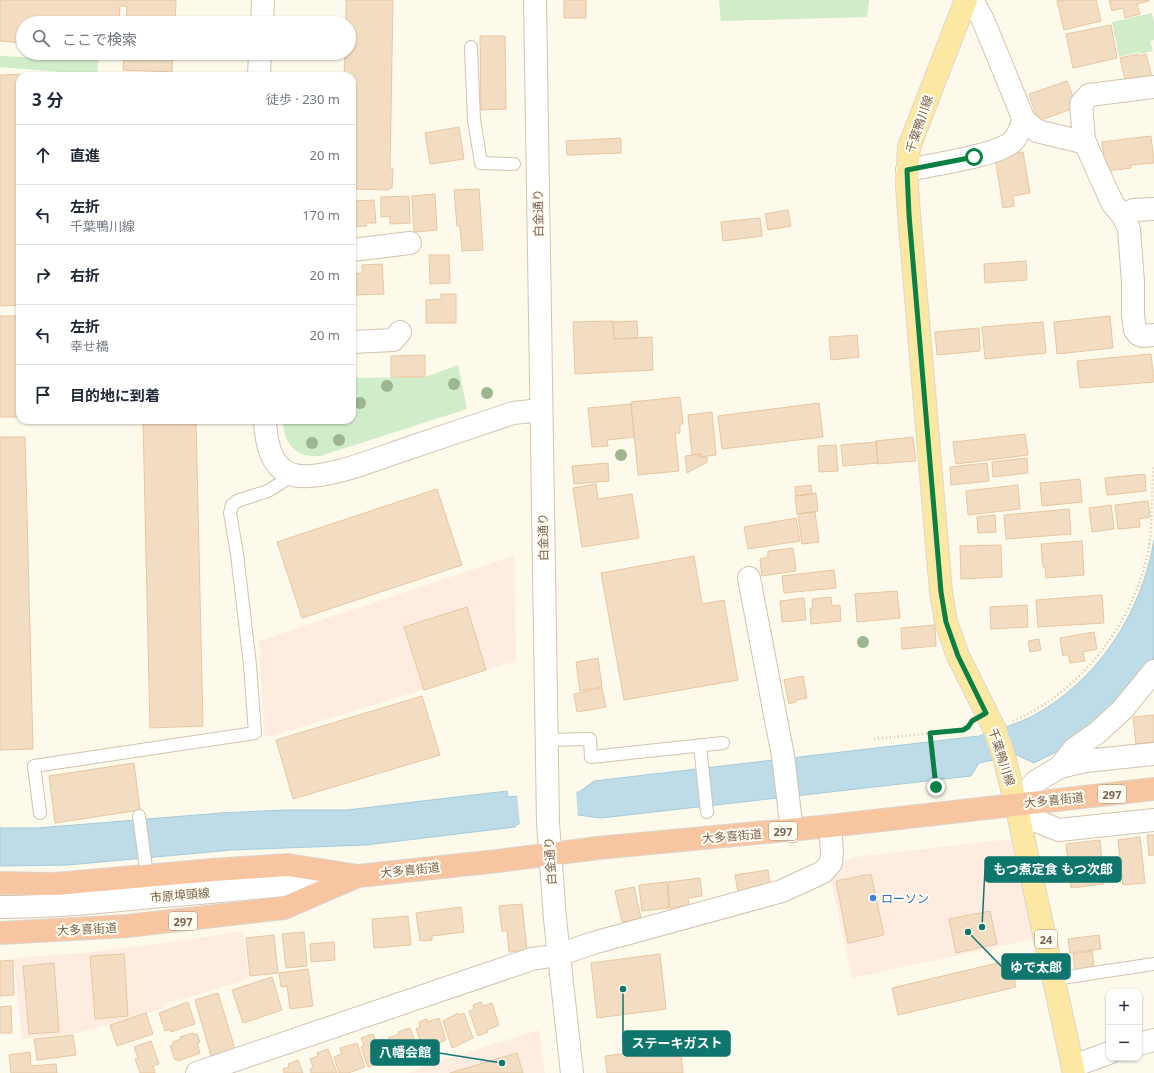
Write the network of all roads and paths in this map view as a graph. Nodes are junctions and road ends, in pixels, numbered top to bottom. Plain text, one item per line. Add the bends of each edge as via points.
1 (263, 0) edge
2 (535, 0) edge
3 (966, 0) edge
4 (972, 0) edge
5 (262, 16) edge
6 (471, 47) dead end
7 (260, 60) edge
8 (259, 72) edge
9 (1154, 87) edge
10 (1024, 120) junction
11 (1084, 140) junction
12 (514, 164) dead end
13 (907, 170) junction
14 (1154, 209) edge
15 (1123, 216) junction
16 (410, 243) dead end
17 (356, 250) edge
18 (400, 332) dead end
19 (1154, 335) edge
20 (356, 342) edge
21 (541, 410) junction
22 (265, 424) edge
23 (1154, 465) edge
24 (293, 475) junction
25 (1149, 544) junction
26 (1154, 545) edge
27 (749, 578) dead end
28 (1154, 671) edge
29 (991, 723) junction
30 (930, 733) junction
31 (874, 739) dead end
32 (546, 740) junction
33 (723, 743) dead end
34 (700, 745) junction
35 (1154, 754) edge
36 (1060, 767) junction
37 (936, 787) dead end
38 (1154, 789) edge
39 (1016, 804) junction
40 (706, 810) dead end
41 (40, 813) dead end
42 (139, 816) dead end
43 (1154, 820) edge
44 (830, 826) junction
45 (792, 831) junction
46 (549, 855) junction
47 (146, 870) junction
48 (358, 876) junction
49 (0, 883) edge
50 (0, 907) edge
51 (0, 932) edge
52 (558, 955) junction
53 (1154, 964) edge
54 (1054, 979) junction
55 (1154, 1040) edge
56 (1142, 1043) edge
57 (1106, 1054) edge
58 (1073, 1070) edge
59 (197, 1073) edge
60 (572, 1073) edge

1 - 5 street
2 - 21 street, 白金通り
3 - 13 main road, 千葉鴨川線 / 24 via 909,146
4 - 10 street via 983,20
6 - 12 lane via 474,120 481,163
7 - 8 street
9 - 11 street via 1089,95 1081,104
10 - 11 street via 1037,131 1078,141
10 - 13 street via 1014,140 1004,147 974,157
11 - 15 street via 1113,204
13 - 29 main road, 千葉鴨川線 / 24 via 941,592 946,622 956,649
14 - 15 street via 1133,210
15 - 19 street via 1129,229 1133,282 1132,315 1135,330 1144,336
16 - 17 street
18 - 20 street via 393,340
21 - 24 street via 513,413 322,474
21 - 32 street, 白金通り
22 - 24 street via 267,442 273,458
23 - 25 path
24 - 41 lane via 268,491 237,501 232,505 230,513 238,554 255,734 34,766
25 - 26 path
25 - 29 path via 1146,563 1132,598 1120,624 1101,653 1076,680 1048,702 1024,716
27 - 45 street via 783,756
28 - 36 street via 1123,709 1097,733 1074,749
29 - 30 path via 972,721 963,730
29 - 39 main road, 千葉鴨川線 / 24 via 1004,758
30 - 31 path
30 - 37 path
32 - 34 lane via 590,738 591,757
32 - 46 street, 白金通り
33 - 34 lane
34 - 40 lane
35 - 36 street via 1085,761
36 - 39 street via 1035,782
38 - 39 highway, 大多喜街道 / 297
39 - 43 street via 1034,820 1060,830
39 - 44 highway, 大多喜街道 / 297
39 - 54 main road, 千葉鴨川線 / 24
42 - 47 lane
44 - 45 highway, 大多喜街道 / 297
44 - 52 street via 831,863 823,872 782,891
45 - 46 highway, 大多喜街道 / 297 via 598,848
46 - 48 highway, 大多喜街道 / 297
46 - 52 street, 白金通り
47 - 48 highway, 大多喜街道 / 297 via 213,870 288,865
47 - 49 highway, 大多喜街道 / 297 via 55,884
48 - 50 street, 市原埠頭線 via 285,886 99,903
48 - 51 highway, 大多喜街道 / 297 via 284,908 127,926
52 - 59 street via 532,959
52 - 60 street, 白金通り
53 - 54 lane
54 - 58 main road, 千葉鴨川線 / 24
55 - 56 street
57 - 58 street

